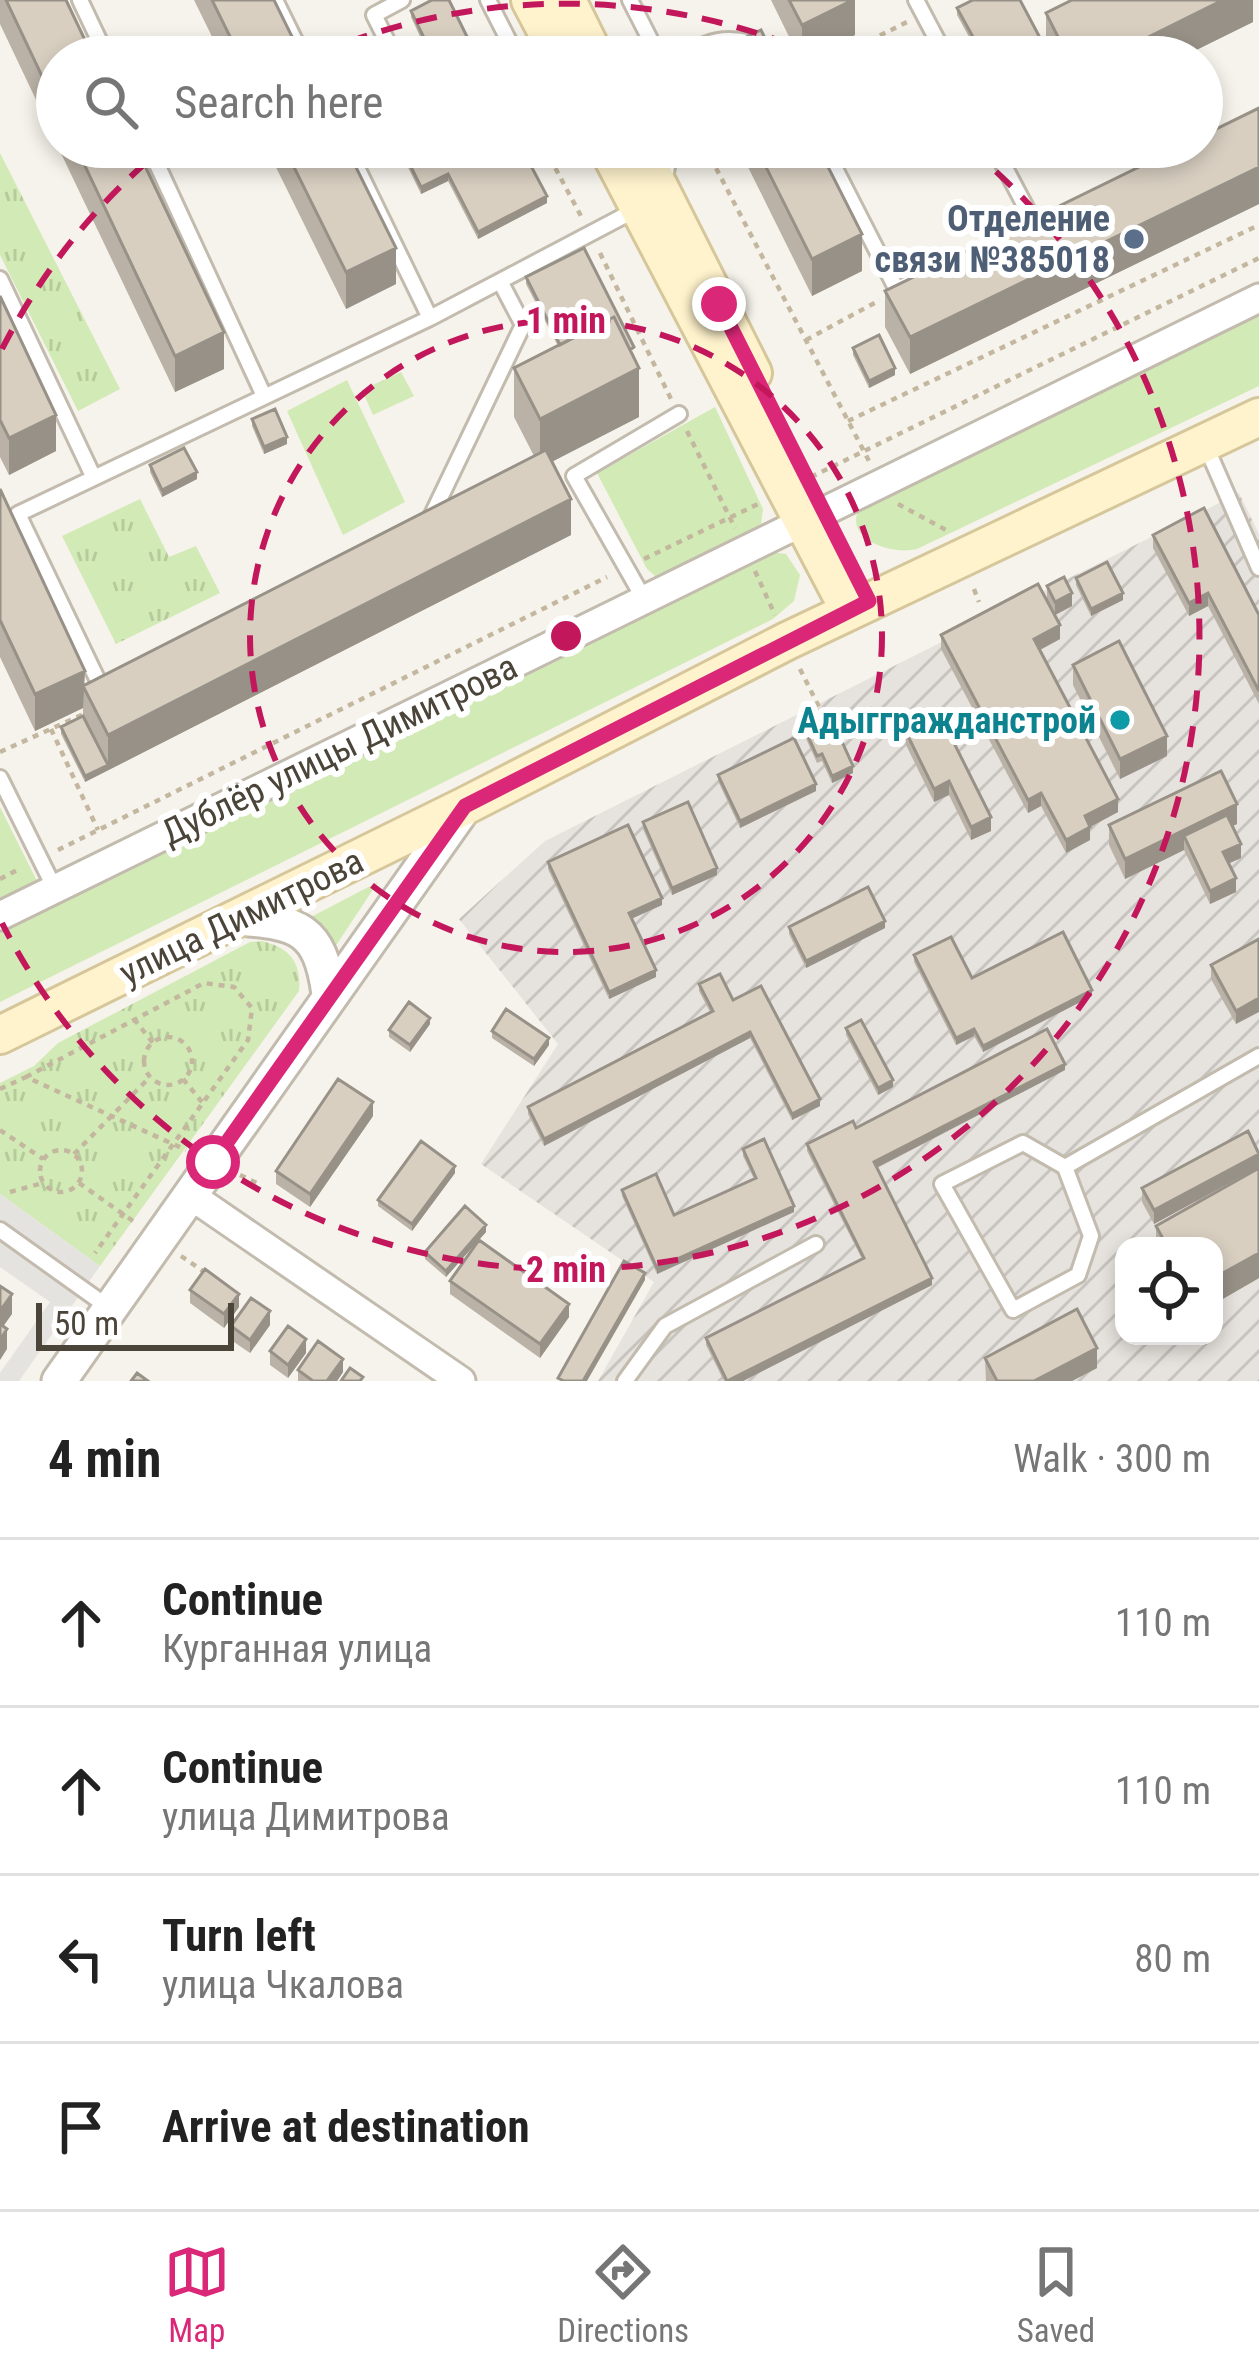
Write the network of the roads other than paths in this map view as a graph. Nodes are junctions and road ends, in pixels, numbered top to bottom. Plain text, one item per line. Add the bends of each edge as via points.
1 (80, 0) edge
2 (275, 0) edge
3 (402, 0) edge
4 (488, 0) edge
5 (631, 0) edge
6 (542, 1) edge
7 (920, 7) edge
8 (97, 36) edge
9 (293, 36) edge
10 (384, 36) edge
11 (506, 36) edge
12 (553, 36) edge
13 (575, 36) edge
14 (649, 36) edge
15 (935, 36) edge
16 (158, 168) edge
17 (356, 168) edge
18 (624, 168) edge
19 (644, 168) edge
20 (663, 168) edge
21 (835, 168) edge
22 (1005, 168) edge
23 (651, 201) junction
24 (1051, 210) edge
25 (1032, 219) junction
26 (1012, 230) edge
27 (0, 279) edge
28 (916, 280) edge
29 (501, 283) junction
30 (1259, 298) edge
31 (430, 318) junction
32 (264, 396) junction
33 (679, 414) road end
34 (1259, 417) edge
35 (1205, 444) junction
36 (94, 476) junction
37 (804, 501) junction
38 (446, 516) edge
39 (426, 526) junction
40 (406, 536) edge
41 (1259, 568) edge
42 (644, 599) junction
43 (859, 606) junction
44 (122, 677) edge
45 (0, 778) edge
46 (465, 806) junction
47 (55, 889) junction
48 (0, 916) edge
49 (236, 918) junction
50 (329, 994) junction
51 (0, 1035) edge
52 (1259, 1056) edge
53 (1065, 1167) junction
54 (190, 1195) junction
55 (0, 1230) edge
56 (816, 1244) dead end
57 (110, 1308) junction
58 (59, 1381) edge
59 (460, 1381) edge
60 (625, 1381) edge

1 - 8 lane
2 - 9 lane
3 - 10 lane via 374,15
4 - 11 lane
5 - 14 lane
6 - 12 main road
6 - 13 main road
7 - 15 lane
16 - 32 lane
17 - 31 lane
18 - 23 main road
19 - 23 main road
20 - 23 lane
21 - 28 lane via 897,290
22 - 25 lane
23 - 29 lane
23 - 37 main road
24 - 25 lane
25 - 26 lane
27 - 36 lane
29 - 31 lane
29 - 39 lane via 523,325
30 - 37 street, Дублёр улицы Димитрова via 880,483
31 - 32 lane
32 - 36 lane
33 - 42 lane via 574,476
34 - 35 main road, улица Димитрова
35 - 41 lane
35 - 43 main road, улица Димитрова
36 - 44 lane via 18,514 101,687
37 - 42 street, Дублёр улицы Димитрова
37 - 43 main road
38 - 39 lane
39 - 40 lane
42 - 47 street, Дублёр улицы Димитрова
43 - 46 main road, улица Димитрова
45 - 47 lane
46 - 49 main road, улица Димитрова
46 - 50 street
47 - 48 street, Дублёр улицы Димитрова
49 - 50 street via 288,924 308,935 322,954
49 - 51 main road, улица Димитрова
50 - 54 street
52 - 53 lane
53 - 53 lane via 1023,1143 942,1184 1013,1310 1078,1275 1091,1237
54 - 57 street
54 - 59 street
55 - 57 lane
56 - 60 lane via 664,1326
57 - 58 street

